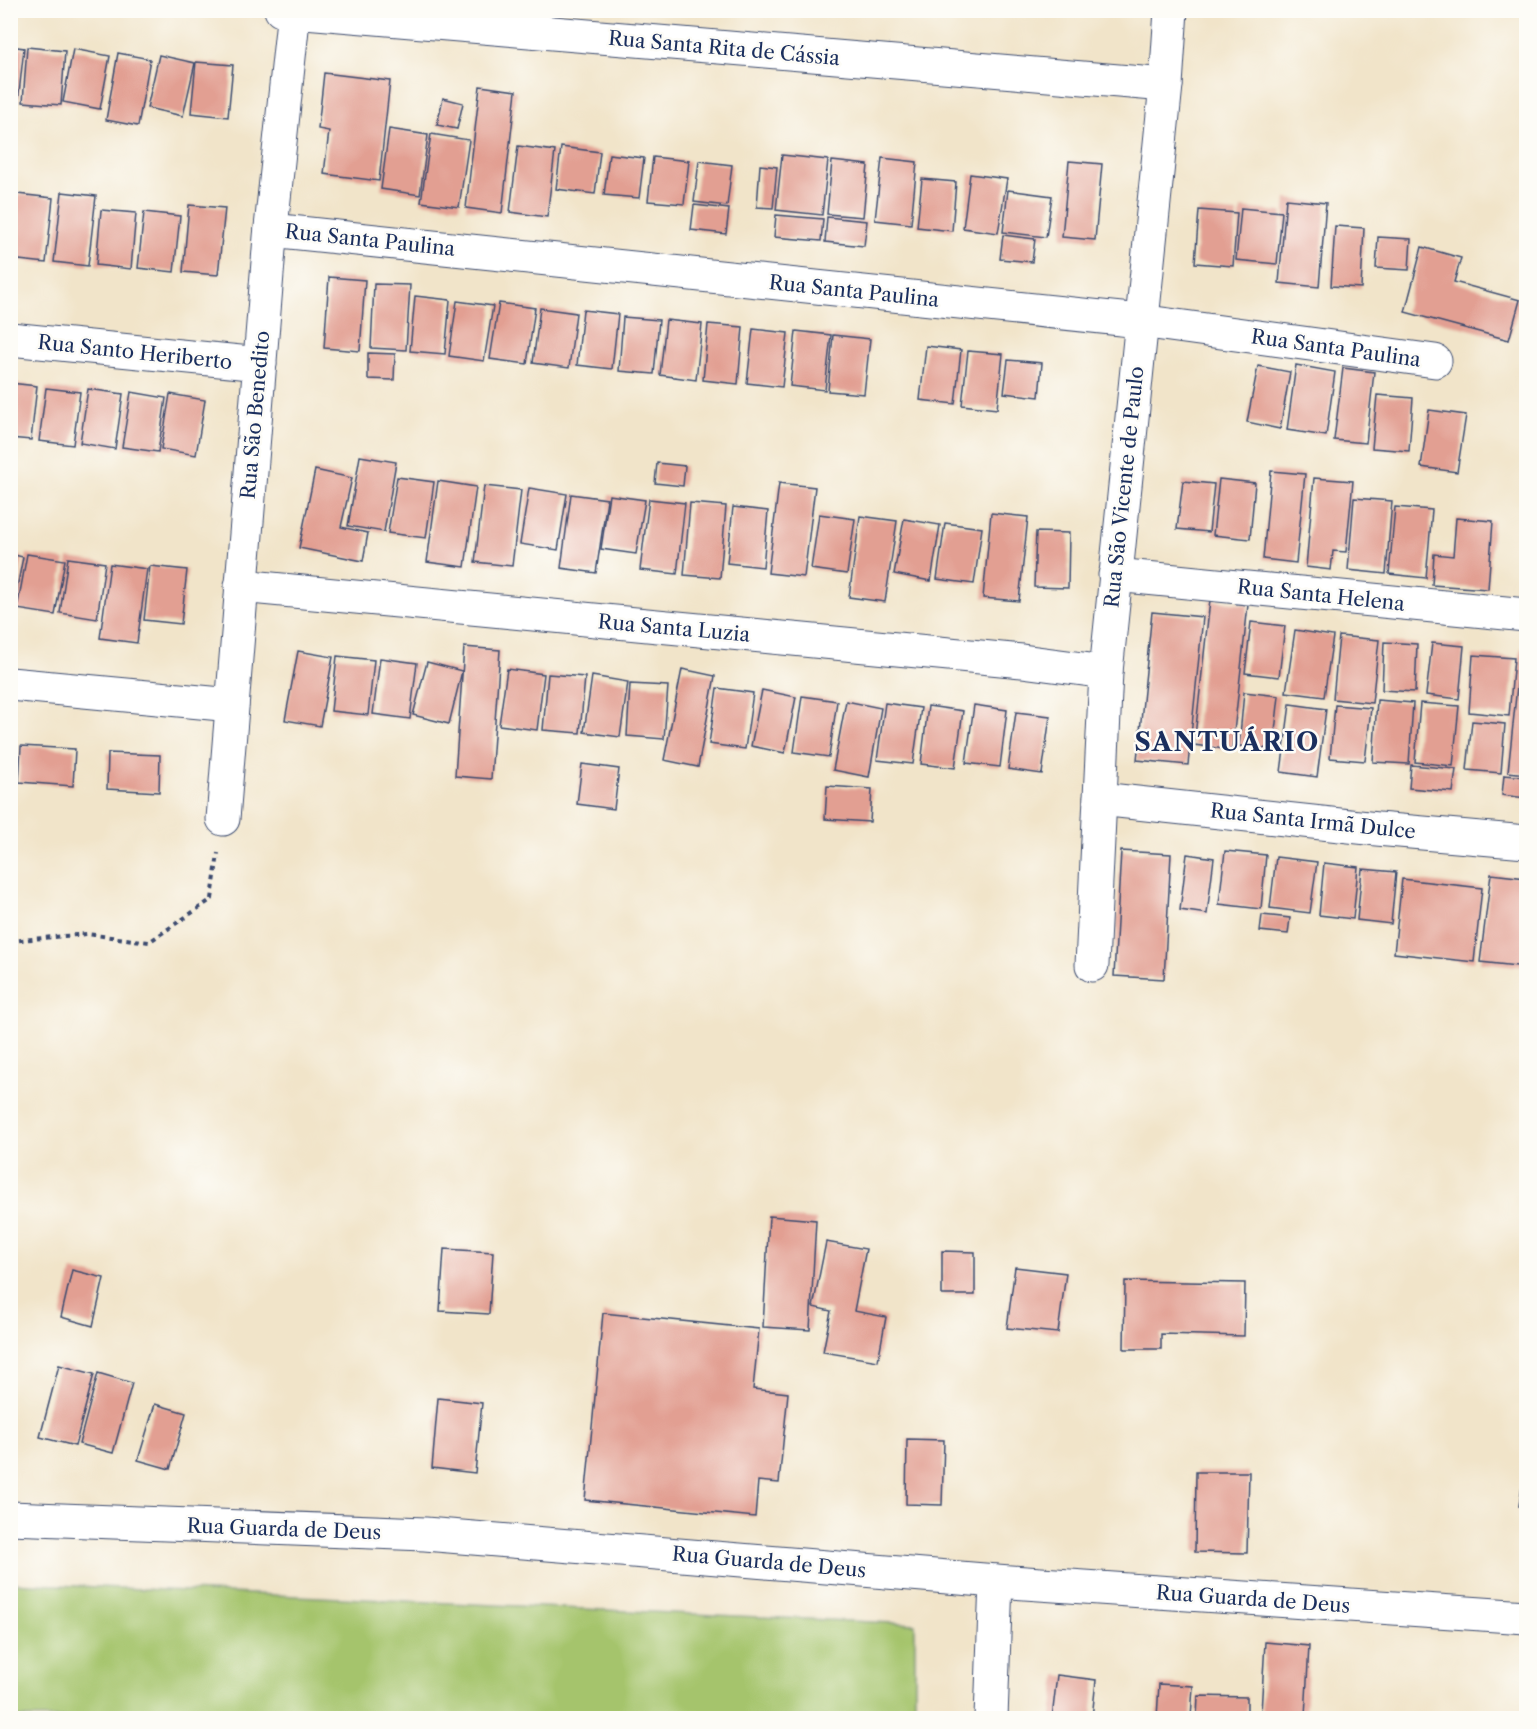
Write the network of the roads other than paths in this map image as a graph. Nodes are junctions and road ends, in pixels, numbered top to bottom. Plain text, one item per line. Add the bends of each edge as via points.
1 (1171, 10) edge
2 (290, 11) edge
3 (1166, 85) junction
4 (271, 230) junction
5 (1140, 321) junction
6 (10, 339) edge
7 (1435, 361) dead end
8 (260, 364) junction
9 (1115, 574) junction
10 (241, 586) junction
11 (1527, 615) edge
12 (1106, 672) junction
13 (10, 684) edge
14 (232, 705) junction
15 (1100, 799) junction
16 (223, 819) road end
17 (1527, 842) edge
18 (1092, 965) dead end
19 (10, 1518) edge
20 (996, 1581) junction
21 (1527, 1617) edge
22 (991, 1719) edge

1 - 3 street, Rua São Vicente de Paulo
2 - 3 street, Rua Santa Rita de Cássia
2 - 4 street, Rua São Benedito
3 - 5 street, Rua São Vicente de Paulo
4 - 5 street, Rua Santa Paulina
4 - 8 street, Rua São Benedito
5 - 7 street, Rua Santa Paulina
5 - 9 street, Rua São Vicente de Paulo
6 - 8 street, Rua Santo Heriberto
8 - 10 street, Rua São Benedito
9 - 11 street, Rua Santa Helena
9 - 12 street, Rua São Vicente de Paulo
10 - 12 street, Rua Santa Luzia
10 - 14 street, Rua São Benedito
12 - 15 street, Rua São Vicente de Paulo
13 - 14 street
14 - 16 street, Rua São Benedito
15 - 17 street, Rua Santa Irmã Dulce
15 - 18 street, Rua São Vicente de Paulo
19 - 20 street, Rua Guarda de Deus via 425,1534
20 - 21 street, Rua Guarda de Deus
20 - 22 street

